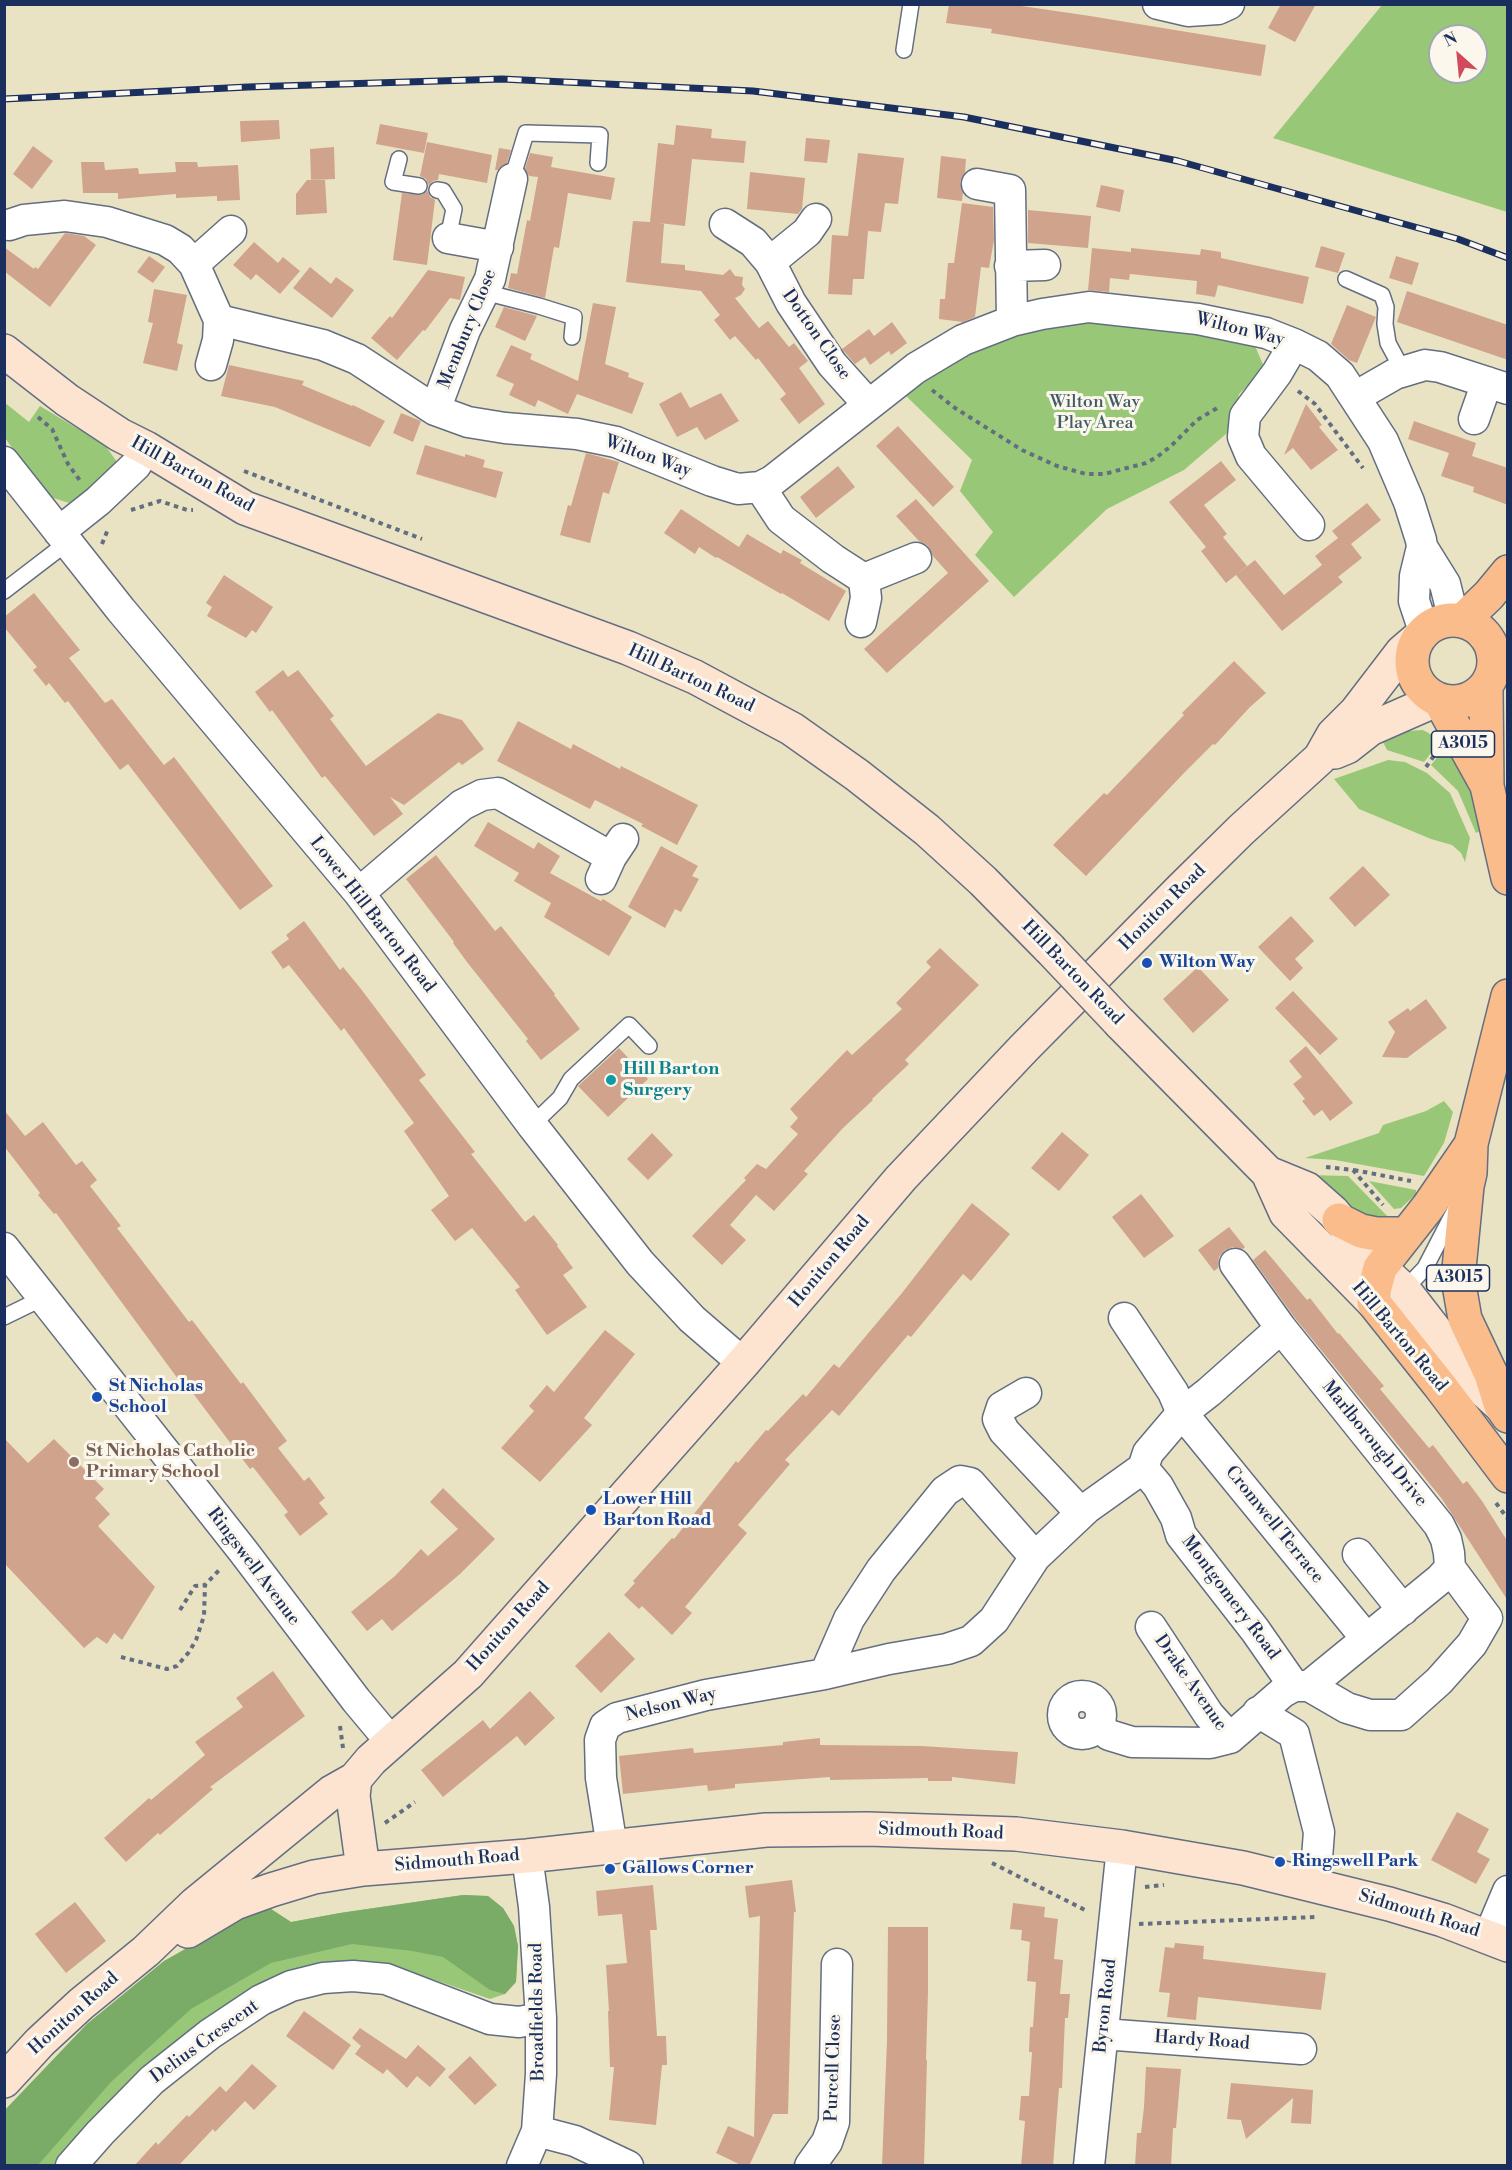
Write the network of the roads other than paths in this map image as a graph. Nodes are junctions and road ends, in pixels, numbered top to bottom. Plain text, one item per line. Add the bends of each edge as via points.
1 (911, 4) edge
2 (1158, 4) edge
3 (1230, 4) edge
4 (904, 50) dead end
5 (399, 159) dead end
6 (598, 163) dead end
7 (512, 179) joint
8 (977, 184) dead end
9 (419, 186) dead end
10 (437, 190) dead end
11 (816, 219) dead end
12 (725, 224) dead end
13 (9, 225) dead end
14 (231, 231) dead end
15 (448, 238) joint
16 (498, 248) junction
17 (770, 262) junction
18 (194, 264) junction
19 (1045, 265) dead end
20 (1010, 266) junction
21 (1346, 279) dead end
22 (484, 292) junction
23 (219, 320) junction
24 (1012, 321) junction
25 (572, 337) dead end
26 (1294, 344) junction
27 (4, 351) edge
28 (211, 365) dead end
29 (1403, 371) junction
30 (1497, 385) edge
31 (1355, 397) junction
32 (868, 404) junction
33 (435, 410) junction
34 (1474, 419) dead end
35 (146, 448) junction
36 (4, 462) edge
37 (760, 487) junction
38 (1309, 525) dead end
39 (64, 537) junction
40 (1422, 548) junction
41 (916, 558) dead end
42 (1508, 572) edge
43 (864, 579) junction
44 (4, 591) edge
45 (1458, 620) junction
46 (861, 622) dead end
47 (1508, 634) edge
48 (1420, 636) junction
49 (1490, 676) junction
50 (1438, 700) junction
51 (1320, 758) junction
52 (1487, 786) junction
53 (612, 858) dead end
54 (1508, 878) edge
55 (359, 893) junction
56 (1508, 996) edge
57 (649, 1046) dead end
58 (531, 1125) junction
59 (1471, 1144) junction
60 (1268, 1173) junction
61 (1467, 1186) junction
62 (1339, 1220) junction
63 (1398, 1223) junction
64 (4, 1248) edge
65 (1235, 1264) dead end
66 (1392, 1279) junction
67 (43, 1298) junction
68 (1374, 1303) junction
69 (4, 1317) edge
70 (1124, 1318) dead end
71 (1281, 1328) junction
72 (743, 1363) junction
73 (1026, 1393) dead end
74 (1504, 1411) edge
75 (1182, 1413) junction
76 (1143, 1468) junction
77 (1508, 1476) edge
78 (1081, 1513) junction
79 (1358, 1554) dead end
80 (1035, 1557) junction
81 (1450, 1568) junction
82 (1403, 1610) junction
83 (1151, 1627) dead end
84 (1366, 1638) junction
85 (825, 1674) junction
86 (1295, 1688) junction
87 (1258, 1712) junction
88 (1098, 1726) dead end
89 (1294, 1734) junction
90 (1230, 1738) junction
91 (392, 1743) junction
92 (349, 1764) junction
93 (612, 1847) junction
94 (1122, 1847) junction
95 (527, 1856) junction
96 (363, 1869) junction
97 (1315, 1884) junction
98 (1508, 1891) edge
99 (1498, 1941) edge
100 (146, 1951) junction
101 (837, 1964) dead end
102 (541, 2018) junction
103 (1103, 2034) junction
104 (1300, 2049) dead end
105 (4, 2080) edge
106 (537, 2131) junction
107 (71, 2166) edge
108 (522, 2166) edge
109 (628, 2166) edge
110 (810, 2166) edge
111 (1089, 2166) edge

1 - 4 lane
2 - 3 street via 1188,10 1218,9
5 - 9 lane via 393,182
6 - 7 lane via 600,135 526,133
7 - 16 street, Membury Close
8 - 20 street via 1010,190
10 - 15 lane via 443,191 454,208
11 - 17 street via 807,232
12 - 17 street, Dotton Close via 753,242
13 - 18 street via 65,216 107,222 165,240
14 - 18 street
15 - 16 street, Membury Close
16 - 22 street, Membury Close
17 - 32 street, Dotton Close via 791,303 826,355
18 - 23 street
19 - 20 street
20 - 24 street
21 - 29 lane via 1382,295 1388,343
22 - 25 lane via 574,317
22 - 33 street, Membury Close
23 - 28 street
23 - 33 street, Wilton Way via 323,345 357,359
24 - 26 street, Wilton Way via 1089,307 1198,319 1266,333
24 - 32 street, Wilton Way via 963,340 916,368
26 - 31 street, Wilton Way via 1318,356 1340,375
26 - 38 street via 1245,416 1243,437 1251,456
27 - 35 main road, Hill Barton Road via 67,399
29 - 30 street via 1425,365 1440,367
29 - 31 street
30 - 34 street
31 - 40 street, Wilton Way via 1383,441 1409,502
32 - 37 street, Wilton Way
33 - 37 street, Wilton Way via 468,422 616,442 712,481 738,489
35 - 39 street via 136,465
35 - 60 main road, Hill Barton Road, bridge via 245,507 628,648 695,677 792,729 927,830 983,881
36 - 39 street, Lower Hill Barton Road
37 - 43 street via 781,519
39 - 44 lane
39 - 55 street, Lower Hill Barton Road
40 - 45 street, Wilton Way via 1444,584
40 - 48 street, Wilton Way via 1414,602
41 - 43 street
42 - 45 main road
43 - 46 street via 866,598
45 - 48 main road via 1443,621
45 - 49 main road via 1473,625 1490,641
47 - 49 main road, A3015
48 - 50 main road via 1412,651 1413,674 1418,685
48 - 51 main road, Honiton Road via 1333,735
49 - 50 main road via 1476,696 1452,703
49 - 52 main road, A3015
50 - 51 main road, Honiton Road via 1370,729 1347,747
50 - 52 main road, A3015
51 - 72 main road, Honiton Road via 1233,837 1024,1048 902,1178
52 - 54 main road, A3015
53 - 55 street via 498,793 482,795 462,805
55 - 58 street, Lower Hill Barton Road
56 - 59 main road, A3015
57 - 58 lane via 629,1025 571,1079 560,1098
58 - 72 street, Lower Hill Barton Road via 640,1263 692,1319
59 - 61 main road, A3015
59 - 63 main road, A3015 via 1428,1207
60 - 62 main road, Hill Barton Road via 1307,1189
60 - 68 main road, Hill Barton Road via 1286,1213
61 - 66 lane via 1425,1268
61 - 74 main road, A3015 via 1458,1279 1465,1319
62 - 63 main road via 1361,1232 1376,1234
62 - 66 main road, Hill Barton Road
63 - 66 main road, A3015
64 - 67 street, Ringswell Avenue
65 - 71 street, Marlborough Drive
66 - 68 main road, A3015 via 1374,1291
66 - 74 main road, Hill Barton Road via 1477,1384
67 - 69 lane
67 - 91 street, Ringswell Avenue
68 - 77 main road, Hill Barton Road
70 - 75 street, Cromwell Terrace via 1173,1392
71 - 75 street
71 - 81 street, Marlborough Drive via 1438,1525 1446,1539
72 - 91 main road, Honiton Road via 468,1674
73 - 78 street via 1002,1407 998,1419 1004,1431
75 - 76 street via 1148,1453
75 - 84 street, Cromwell Terrace
76 - 78 street, Nelson Way
76 - 86 street, Montgomery Road via 1172,1510 1181,1535
78 - 80 street, Nelson Way
79 - 82 street
80 - 85 street, Nelson Way via 994,1620 971,1641
80 - 85 street via 970,1483 960,1481 945,1491 881,1569 849,1619
81 - 82 street
81 - 86 street, Marlborough Drive via 1486,1618 1472,1644 1401,1715 1370,1715
82 - 84 street
83 - 90 street, Drake Avenue via 1209,1715
84 - 86 street
85 - 93 street, Nelson Way via 706,1695 617,1718 605,1726 600,1740 602,1778
86 - 87 street, Drake Avenue
86 - 89 street via 1290,1704
87 - 89 street
87 - 90 street, Drake Avenue
88 - 90 street, Drake Avenue via 1109,1735 1132,1742 1210,1743
89 - 97 street via 1320,1832
91 - 92 main road, Honiton Road via 371,1760
92 - 96 main road
92 - 100 main road, Honiton Road via 332,1792 195,1904
93 - 94 main road, Sidmouth Road via 766,1830 868,1829 1016,1834
93 - 95 main road, Sidmouth Road
94 - 97 main road, Sidmouth Road
94 - 103 street, Byron Road
95 - 96 main road, Sidmouth Road
95 - 102 street, Broadfields Road
96 - 100 main road, Honiton Road via 314,1877 235,1903 170,1943
97 - 99 main road, Sidmouth Road
98 - 99 street
100 - 105 main road, Honiton Road via 73,2012
101 - 110 street, Purcell Close via 834,2122 827,2142
102 - 106 street, Broadfields Road
102 - 107 street, Delius Crescent via 519,2022 490,2019 386,1979 323,1978 291,1986 210,2034 152,2080
103 - 104 street, Hardy Road
103 - 111 street, Byron Road
106 - 108 street, Broadfields Road
106 - 109 street via 575,2141

